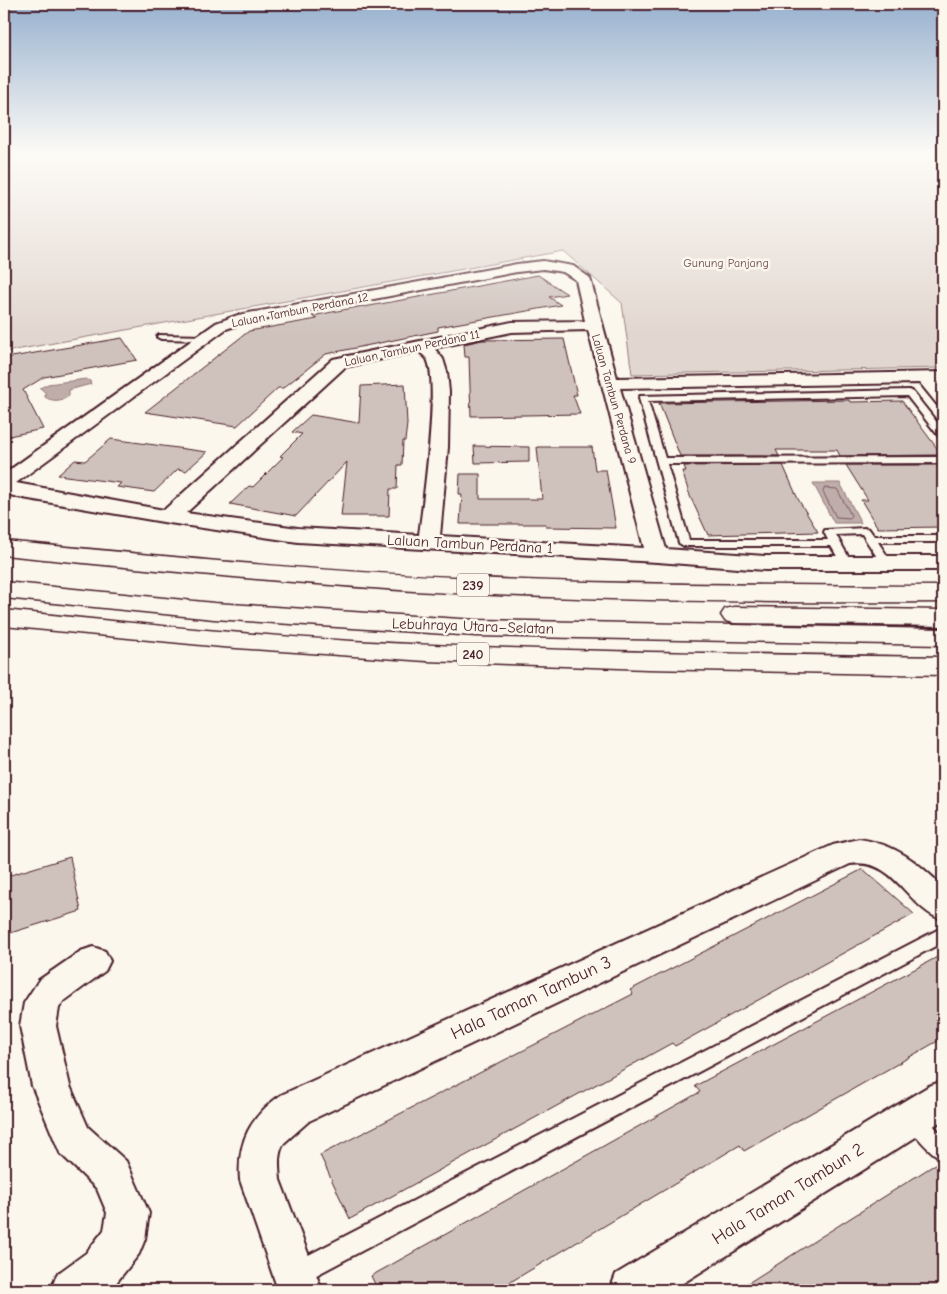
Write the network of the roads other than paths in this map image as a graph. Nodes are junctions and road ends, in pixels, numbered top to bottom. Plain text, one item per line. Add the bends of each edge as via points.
1 (549, 264) joint
2 (594, 325) junction
3 (161, 337) dead end
4 (205, 338) junction
5 (422, 345) junction
6 (925, 377) junction
7 (943, 377) edge
8 (610, 383) junction
9 (943, 400) edge
10 (943, 436) edge
11 (943, 460) edge
12 (661, 461) junction
13 (8, 480) joint
14 (169, 518) junction
15 (943, 539) edge
16 (871, 540) junction
17 (429, 542) junction
18 (835, 543) junction
19 (4, 548) edge
20 (657, 555) junction
21 (943, 562) edge
22 (846, 563) junction
23 (886, 563) junction
24 (4, 573) edge
25 (4, 590) edge
26 (943, 594) edge
27 (4, 618) edge
28 (943, 618) edge
29 (943, 637) edge
30 (943, 666) edge
31 (943, 907) edge
32 (943, 934) edge
33 (93, 961) dead end
34 (928, 1108) edge
35 (943, 1150) edge
36 (297, 1282) edge
37 (73, 1290) edge
38 (632, 1290) edge

1 - 2 street, Laluan Tambun Perdana 9 via 566,267 583,278
1 - 4 street, Laluan Tambun Perdana 12 via 238,320 221,326
2 - 5 street, Laluan Tambun Perdana 11 via 512,327
2 - 8 street, Laluan Tambun Perdana 9
3 - 4 lane
4 - 13 street, Laluan Tambun Perdana 12
5 - 14 street, Laluan Tambun Perdana 11 via 339,364
5 - 17 street via 436,360 439,378 439,428
6 - 7 street
6 - 8 street
6 - 9 street
8 - 20 street, Laluan Tambun Perdana 9
10 - 12 lane via 909,393 643,398
11 - 12 lane
12 - 18 lane via 684,543
13 - 14 street, Laluan Tambun Perdana 1 via 8,487 17,491
14 - 17 street, Laluan Tambun Perdana 1 via 298,535
15 - 16 lane
16 - 18 lane via 865,530 829,532
16 - 23 lane
17 - 20 street, Laluan Tambun Perdana 1
18 - 22 lane
19 - 26 main road, 239 via 300,576 475,586
20 - 22 street, Laluan Tambun Perdana 1 via 765,563
21 - 23 street, Laluan Tambun Perdana 1
22 - 23 street, Laluan Tambun Perdana 1
24 - 28 main road, Lebuhraya Utara–Selatan via 289,599 488,610
25 - 29 main road, Lebuhraya Utara–Selatan via 214,611 476,628
27 - 30 main road, 240 via 154,634 352,649 574,659
31 - 36 street, Hala Taman Tambun 3 via 889,858 865,850 844,853 295,1108 268,1131 260,1147 258,1164 260,1180
32 - 36 lane
33 - 37 street via 51,991 42,1003 38,1026 51,1086 74,1140 112,1175 128,1213 124,1239 101,1268
34 - 35 lane
34 - 38 street, Hala Taman Tambun 2

